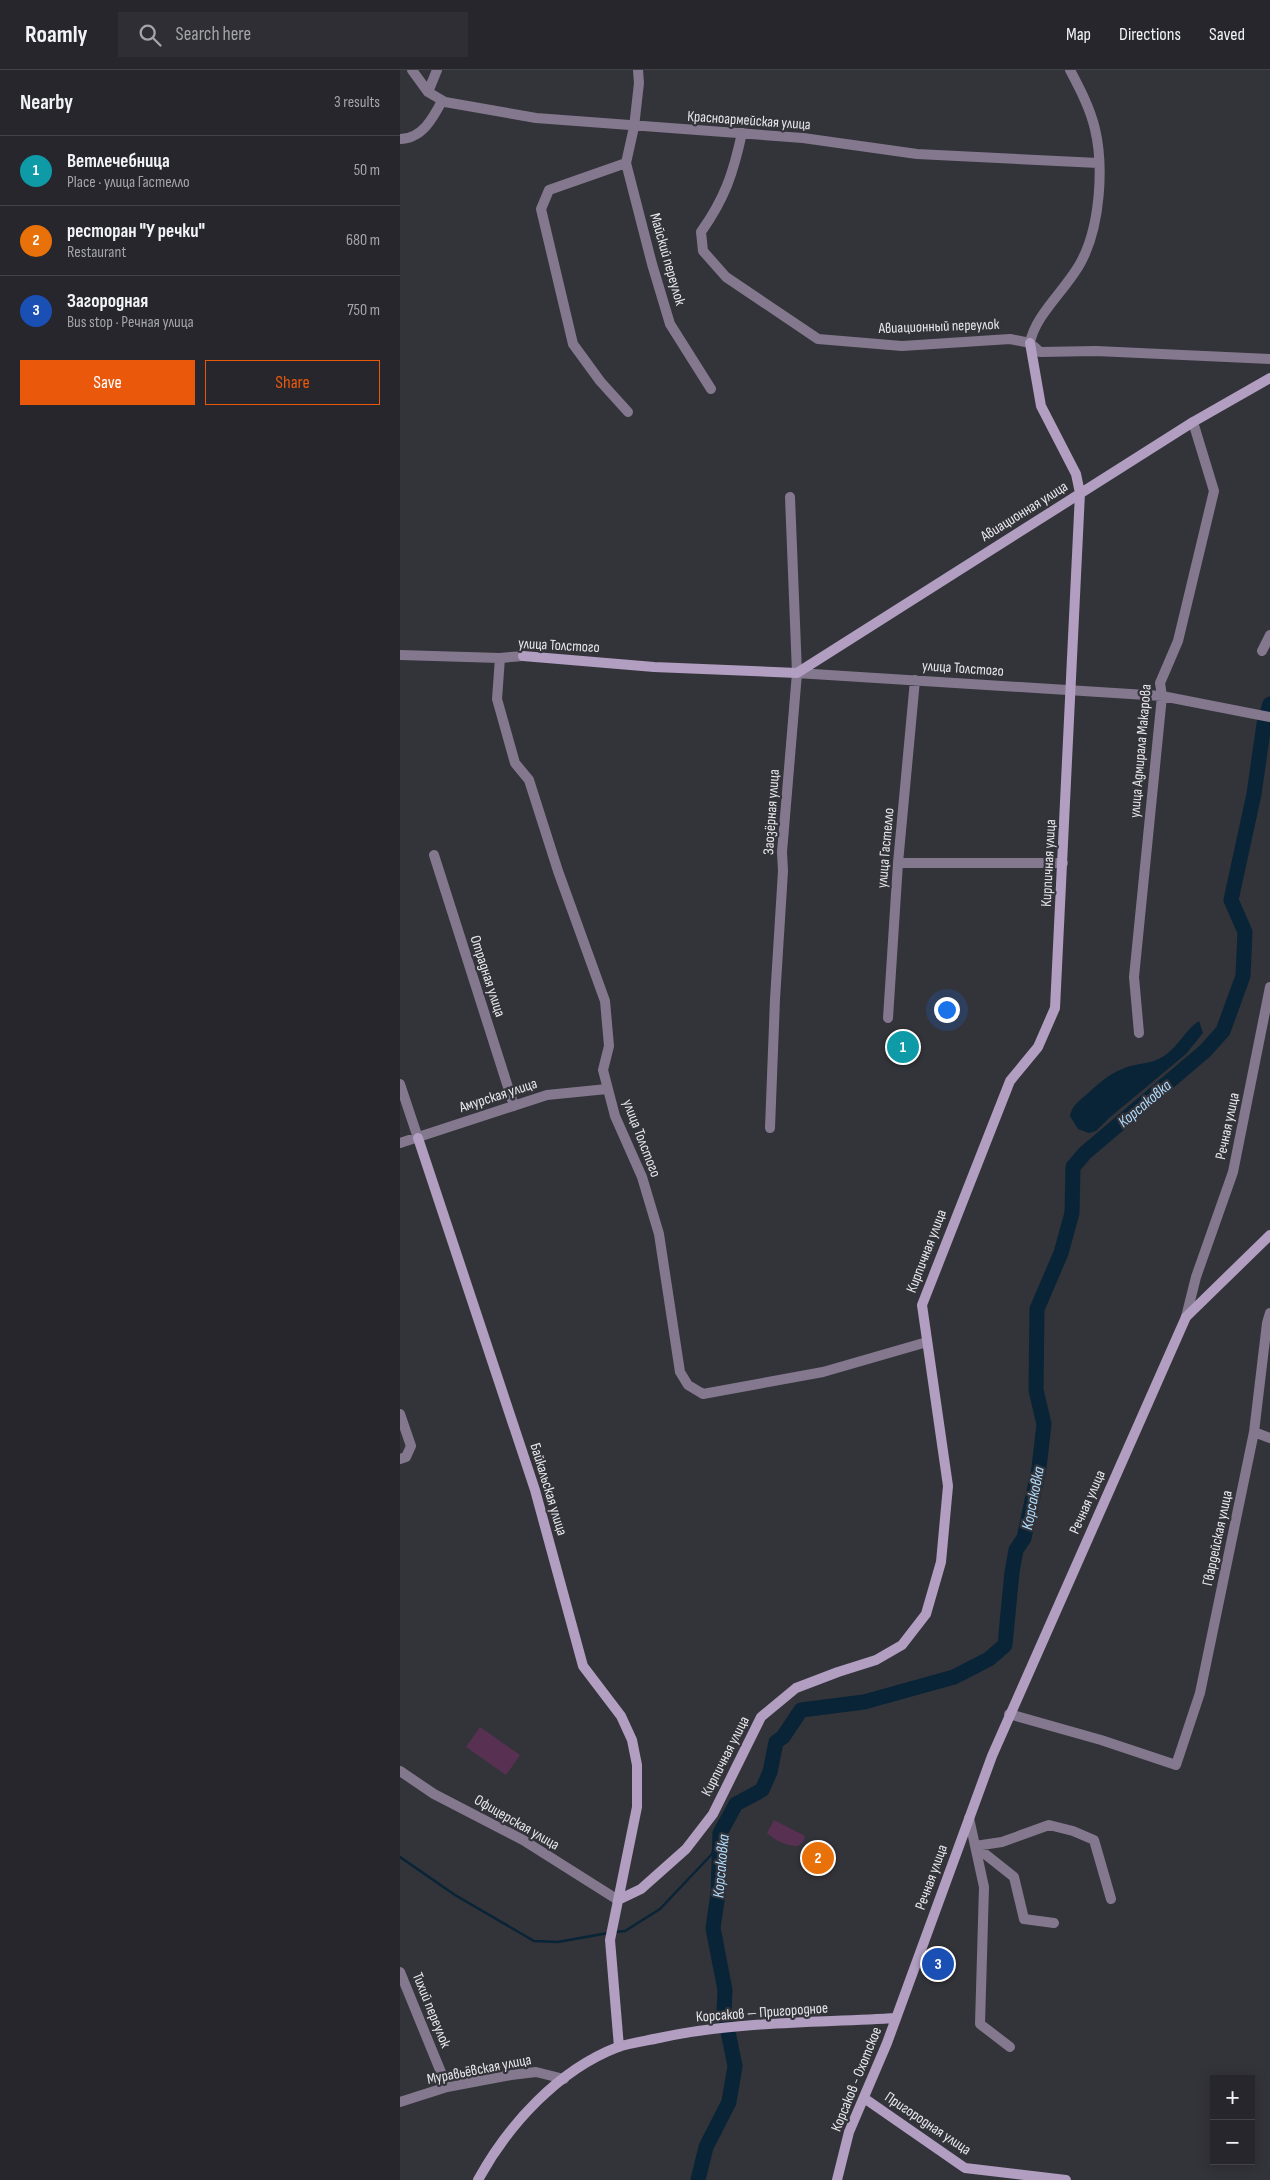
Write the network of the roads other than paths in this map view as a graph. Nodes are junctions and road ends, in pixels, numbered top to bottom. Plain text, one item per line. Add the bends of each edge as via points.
1 (412, 70) edge
2 (437, 70) edge
3 (638, 70) edge
4 (1070, 70) edge
5 (428, 92) junction
6 (442, 101) junction
7 (634, 127) junction
8 (742, 133) junction
9 (400, 139) edge
10 (626, 163) junction
11 (1098, 163) junction
12 (1030, 343) junction
13 (1270, 359) edge
14 (1270, 378) edge
15 (711, 389) dead end
16 (628, 412) dead end
17 (1193, 422) junction
18 (1080, 494) junction
19 (790, 497) dead end
20 (1270, 635) edge
21 (1262, 651) dead end
22 (400, 654) edge
23 (500, 658) junction
24 (797, 673) junction
25 (915, 680) junction
26 (1071, 690) junction
27 (1162, 696) junction
28 (1266, 716) edge
29 (434, 855) dead end
30 (898, 863) junction
31 (1064, 863) junction
32 (1270, 987) edge
33 (888, 1018) dead end
34 (1138, 1033) dead end
35 (400, 1084) edge
36 (608, 1089) junction
37 (514, 1106) junction
38 (770, 1128) dead end
39 (418, 1138) junction
40 (400, 1143) edge
41 (1270, 1235) edge
42 (1270, 1313) edge
43 (1186, 1317) junction
44 (927, 1342) junction
45 (400, 1414) edge
46 (1254, 1432) junction
47 (1270, 1438) edge
48 (400, 1459) edge
49 (1009, 1714) junction
50 (400, 1771) edge
51 (969, 1818) junction
52 (975, 1846) junction
53 (1111, 1899) dead end
54 (618, 1900) junction
55 (1054, 1923) dead end
56 (400, 1972) edge
57 (896, 2018) junction
58 (619, 2047) junction
59 (1010, 2047) dead end
60 (564, 2079) junction
61 (447, 2087) junction
62 (864, 2098) junction
63 (400, 2102) edge
64 (478, 2180) edge
65 (837, 2180) edge
66 (1066, 2180) edge

1 - 5 street, Красноармейская улица
2 - 5 street
3 - 7 street, Майский переулок
4 - 11 street via 1088,106 1095,130
5 - 6 street, Красноармейская улица
6 - 7 street, Красноармейская улица via 536,118
6 - 9 street via 424,129 414,136
7 - 8 street, Красноармейская улица
7 - 10 street, Майский переулок
8 - 11 street, Красноармейская улица via 917,154
8 - 12 street, Авиационный переулок via 733,172 719,206 701,232 703,250 742,290 818,340 902,346 1010,339
10 - 15 street, Майский переулок via 670,324
10 - 16 street via 549,190 541,209 573,344
11 - 12 street via 1098,205 1082,260 1036,326
12 - 13 street, Авиационный переулок via 1040,352
12 - 18 street, Кирпичная улица via 1041,406 1076,474
14 - 17 street, Авиационная улица
17 - 18 street, Авиационная улица
17 - 27 street, улица Адмирала Макарова via 1214,491 1178,641 1160,683
18 - 24 street, Авиационная улица
18 - 26 street, Кирпичная улица
19 - 24 street, Заозёрная улица
20 - 21 street
22 - 23 street
23 - 24 street, улица Толстого via 523,656 654,667
23 - 36 street, улица Толстого via 497,700 515,763 529,780 605,1001 609,1046 602,1070
24 - 25 street, улица Толстого
24 - 38 street, Заозёрная улица via 782,852
25 - 26 street, улица Толстого
25 - 30 street, улица Гастелло
26 - 27 street, улица Толстого
26 - 31 street, Кирпичная улица
27 - 28 street, улица Толстого
27 - 34 street, улица Адмирала Макарова via 1134,977
29 - 37 street, Отрадная улица
30 - 31 street
30 - 33 street, улица Гастелло
31 - 44 street, Кирпичная улица via 1055,1008 1038,1047 1010,1081 954,1219 922,1305
32 - 43 street, Речная улица via 1233,1172 1196,1277
35 - 39 street, Байкальская улица
36 - 37 street, Амурская улица via 547,1094
36 - 44 street, улица Толстого via 615,1116 642,1178 660,1234 680,1372 688,1384 703,1394 823,1372
37 - 39 street, Амурская улица
39 - 40 street, Амурская улица
39 - 54 street, Байкальская улица via 535,1490 583,1666 621,1716 632,1740 637,1765 637,1807
41 - 43 street
42 - 46 street, Гвардейская улица
43 - 49 street, Речная улица
44 - 54 street, Кирпичная улица via 948,1486 941,1562 926,1614 902,1644 876,1660 796,1688 761,1717 712,1814 686,1849 641,1889
45 - 48 street via 411,1446 406,1457
46 - 47 street
46 - 49 street, Гвардейская улица via 1200,1693 1176,1765
49 - 51 street, Речная улица
50 - 54 street, Офицерская улица via 434,1794 523,1840
51 - 52 street
51 - 57 street, Речная улица
52 - 53 street via 1002,1842 1049,1825 1073,1831 1094,1840
52 - 55 street via 1014,1877 1024,1919
52 - 59 street via 984,1887 980,2024
54 - 58 street via 612,1919 610,1956
56 - 61 street, Тихий переулок
57 - 58 street, Корсаков — Пригородное via 713,2028
57 - 62 street, Корсаков - Охотское
58 - 60 street, Корсаков — Пригородное via 590,2060
60 - 61 street, Муравьёвская улица via 536,2072
60 - 64 street, Корсаков — Пригородное via 528,2110 489,2160
61 - 63 street, Муравьёвская улица
62 - 65 street, Корсаков - Охотское via 849,2132
62 - 66 street, Пригородная улица via 965,2168

